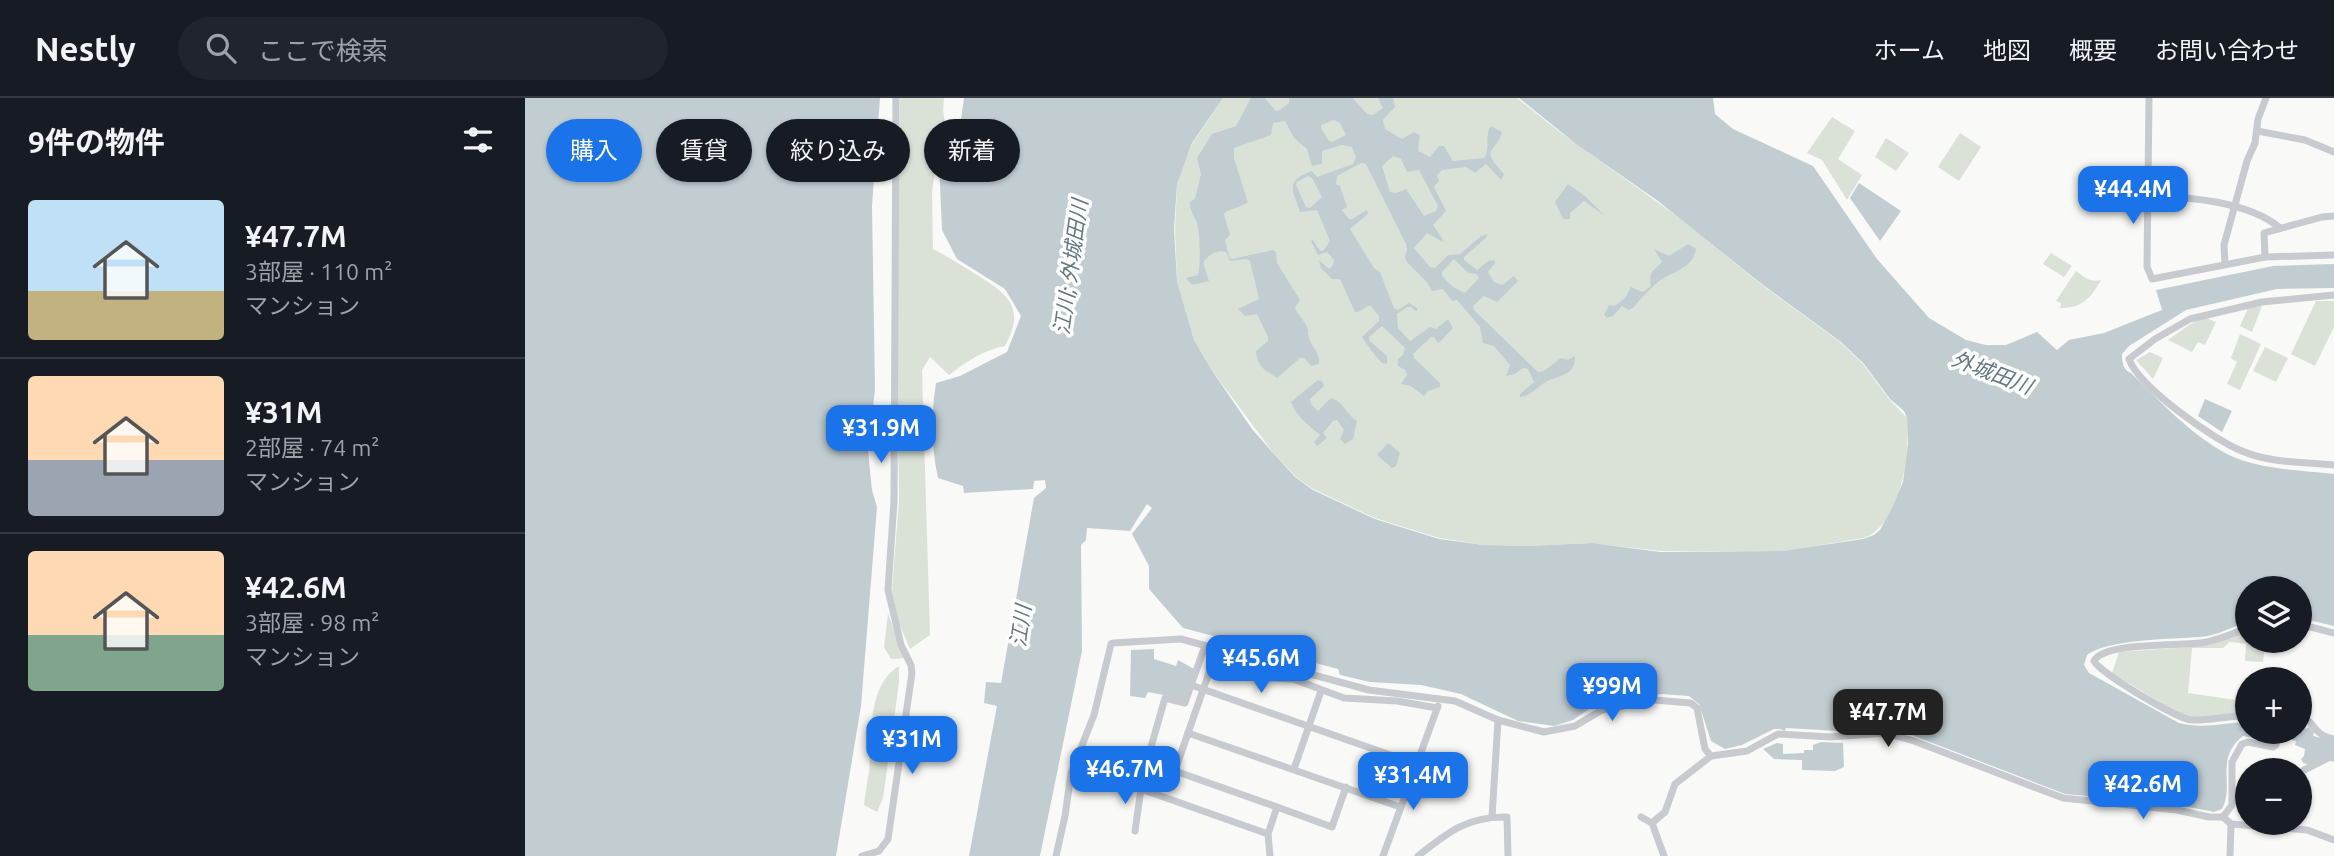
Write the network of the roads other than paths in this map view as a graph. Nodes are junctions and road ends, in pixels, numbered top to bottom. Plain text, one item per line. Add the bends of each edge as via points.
1 (896, 98) edge
2 (2149, 98) edge
3 (2266, 98) edge
4 (2257, 131) junction
5 (2334, 152) edge
6 (2148, 196) junction
7 (2235, 207) junction
8 (2334, 216) edge
9 (2280, 228) junction
10 (2334, 255) edge
11 (2265, 257) junction
12 (2225, 264) junction
13 (2334, 295) edge
14 (2334, 466) edge
15 (2312, 627) edge
16 (2235, 632) edge
17 (2334, 633) edge
18 (1205, 646) junction
19 (1191, 685) junction
20 (1203, 690) junction
21 (1321, 691) junction
22 (1441, 699) junction
23 (1437, 708) junction
24 (2235, 717) edge
25 (1498, 720) junction
26 (1309, 726) junction
27 (2312, 727) edge
28 (1188, 733) junction
29 (2334, 738) edge
30 (2242, 744) edge
31 (2258, 744) edge
32 (2276, 744) edge
33 (1711, 756) junction
34 (2334, 758) edge
35 (1416, 764) junction
36 (2312, 766) edge
37 (1294, 769) junction
38 (1346, 788) junction
39 (1141, 789) junction
40 (1277, 807) junction
41 (1400, 807) junction
42 (1492, 817) junction
43 (1641, 817) dead end
44 (2223, 817) junction
45 (1652, 823) junction
46 (2231, 824) junction
47 (1135, 831) dead end
48 (1268, 834) junction
49 (2334, 840) edge
50 (862, 856) edge
51 (1056, 856) edge
52 (1270, 856) edge
53 (1384, 856) edge
54 (1418, 856) edge
55 (1508, 856) edge
56 (1664, 856) edge
57 (2229, 856) edge

1 - 50 street via 894,501 888,590 912,673 888,839 880,851
2 - 6 street
3 - 4 street
4 - 5 street via 2305,140
4 - 7 street
6 - 7 street
6 - 12 street via 2147,267 2152,279
7 - 9 street
7 - 12 street via 2224,245
8 - 9 street
9 - 11 street via 2264,233
10 - 11 street
11 - 12 street
13 - 14 street via 2262,302 2190,319 2129,359 2141,377 2180,413 2243,452
15 - 17 street
16 - 24 street via 2200,643 2112,650 2094,661 2184,719
18 - 19 street
18 - 22 street via 1369,690
18 - 51 street via 1181,639 1111,644 1094,715 1071,773
19 - 20 street
19 - 39 street via 1185,703 1165,698
20 - 21 street via 1211,667 1252,677 1293,679
20 - 26 street
20 - 28 street
21 - 23 street via 1344,698
21 - 26 street
22 - 23 street
22 - 25 street
23 - 35 street
25 - 33 street via 1528,730 1557,730 1575,726 1602,710 1654,700 1681,701 1697,708 1705,749
25 - 42 street
26 - 35 street
26 - 37 street
27 - 29 street via 2317,734
28 - 37 street
28 - 40 street via 1174,771
30 - 44 street via 2232,762 2232,805
31 - 32 street
33 - 44 street via 1747,751 1778,734 1885,733 2063,798
33 - 45 street via 1675,785 1664,812
34 - 36 street
35 - 41 street
37 - 38 street
38 - 40 street via 1332,827
38 - 41 street
39 - 47 street
39 - 48 street
40 - 48 street
41 - 53 street
42 - 54 street via 1457,827
42 - 55 street via 1507,817
43 - 45 street
44 - 46 street
45 - 56 street
46 - 49 street via 2307,831
46 - 57 street
48 - 52 street

